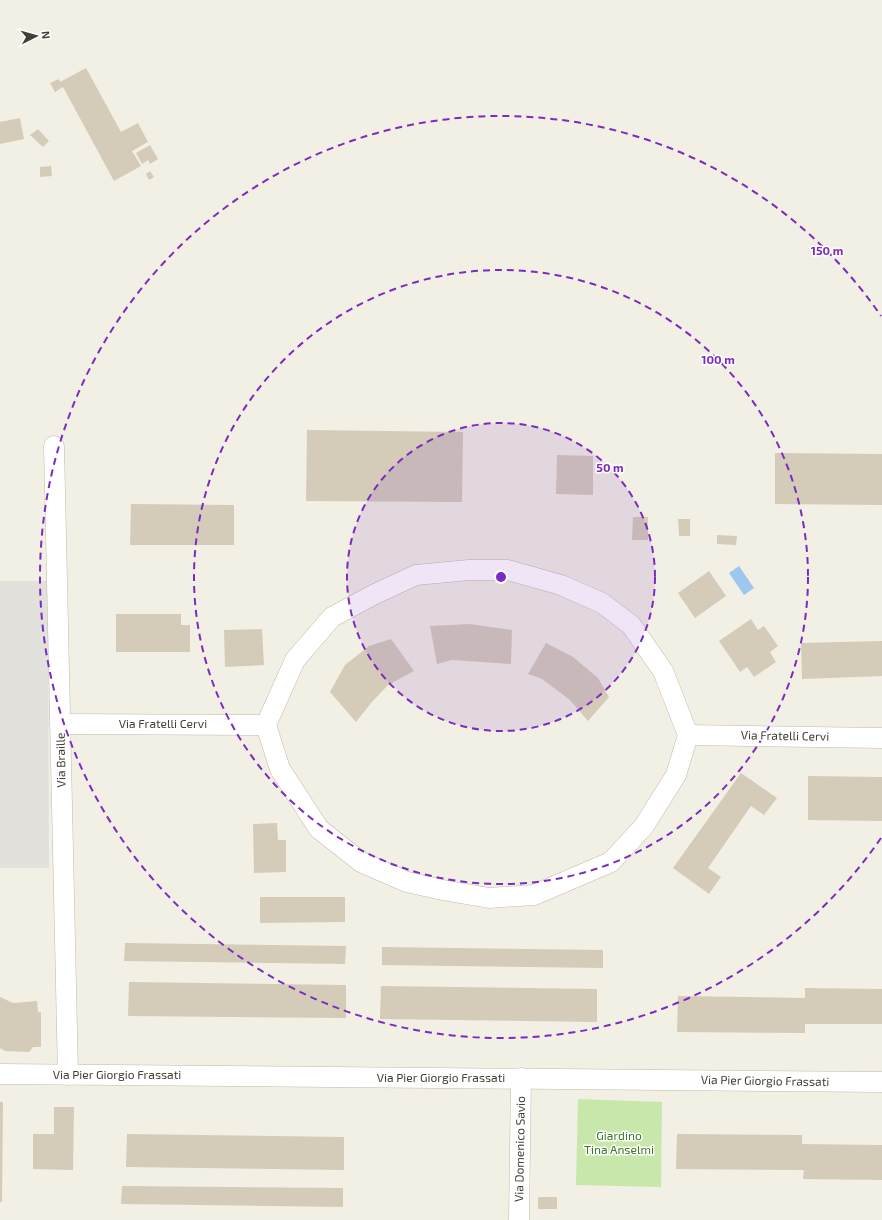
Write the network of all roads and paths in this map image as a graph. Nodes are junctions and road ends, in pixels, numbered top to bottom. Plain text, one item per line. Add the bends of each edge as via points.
1 (54, 446) dead end
2 (60, 724) junction
3 (266, 725) junction
4 (688, 735) junction
5 (882, 738) edge
6 (0, 1074) edge
7 (68, 1075) junction
8 (521, 1078) junction
9 (882, 1082) edge
10 (519, 1220) edge

1 - 2 street, Via Braille
2 - 3 street, Via Fratelli Cervi
2 - 7 street, Via Braille
3 - 4 street via 295,660 332,617 416,575 469,570 508,570 561,585 602,603 631,625 663,671
3 - 4 street via 280,769 319,829 362,862 407,882 489,898 534,895 611,862 644,826 676,775
4 - 5 street, Via Fratelli Cervi
6 - 7 street, Via Pier Giorgio Frassati
7 - 8 street, Via Pier Giorgio Frassati
8 - 9 street, Via Pier Giorgio Frassati
8 - 10 street, Via Domenico Savio

